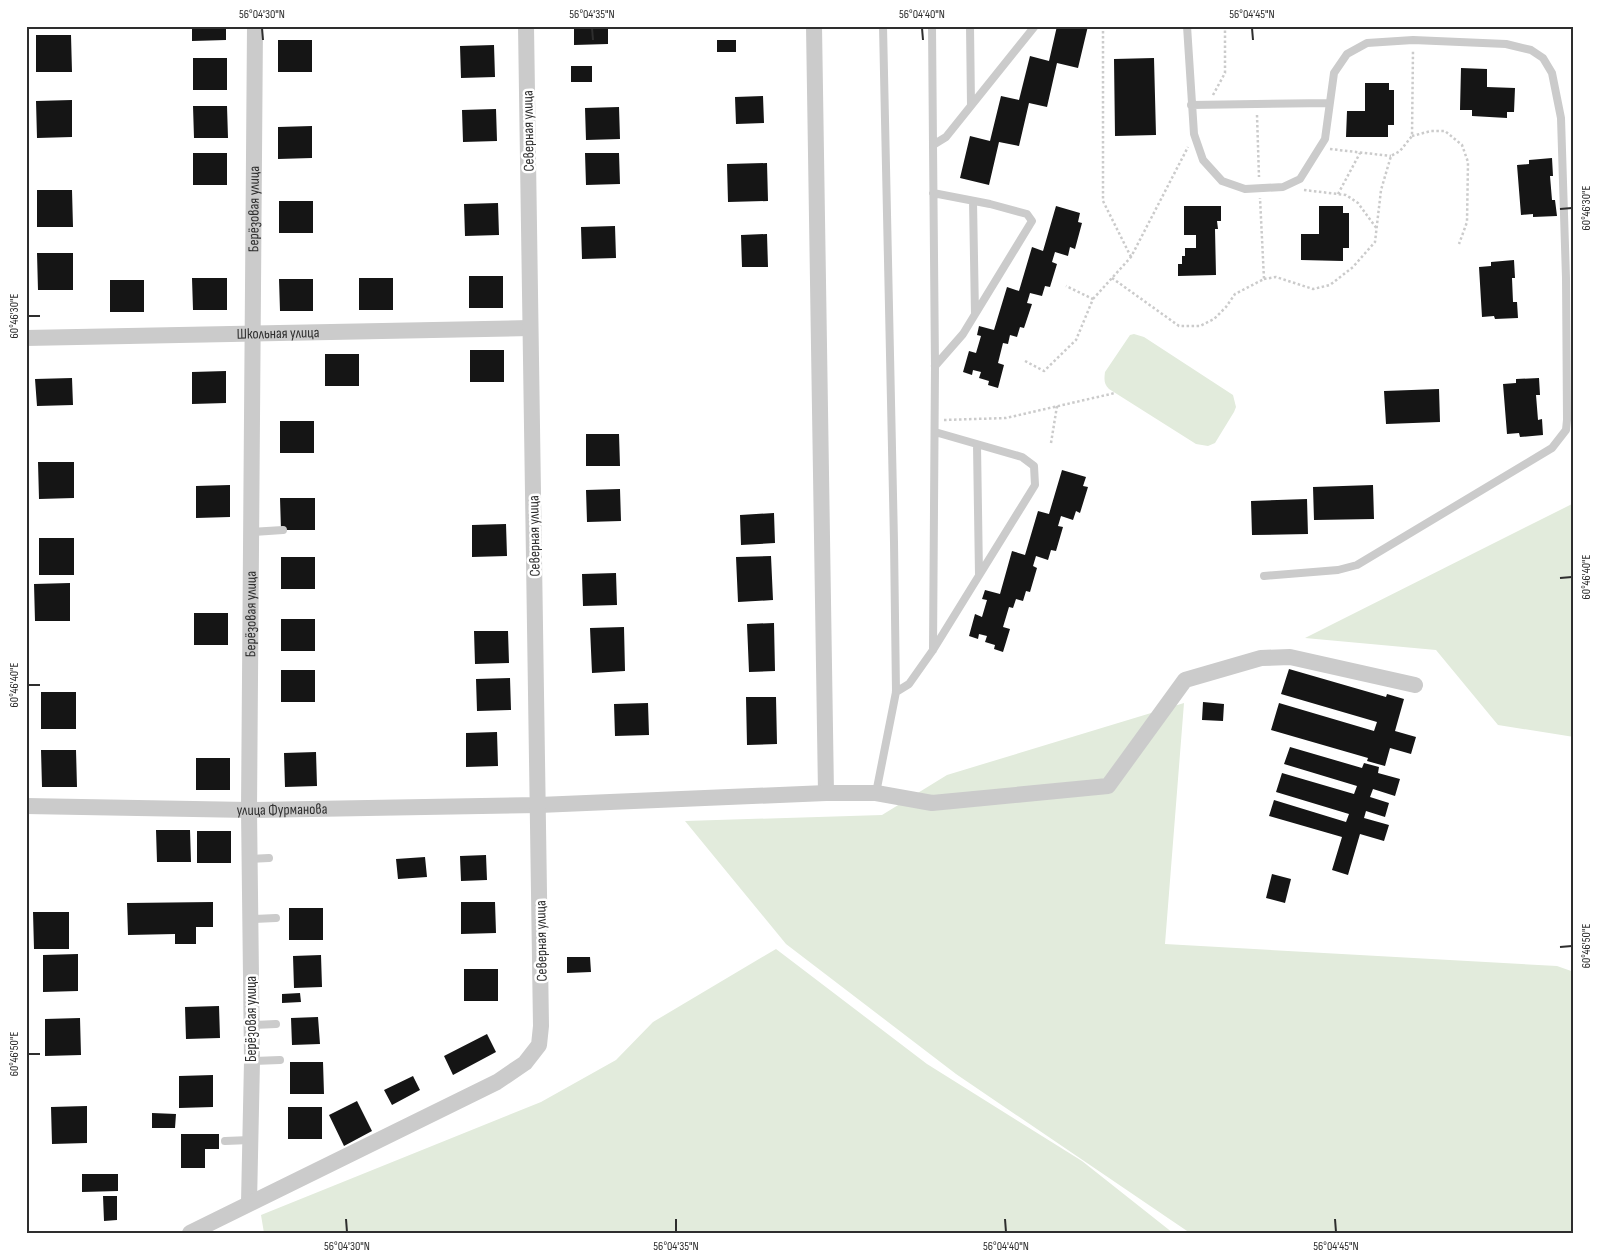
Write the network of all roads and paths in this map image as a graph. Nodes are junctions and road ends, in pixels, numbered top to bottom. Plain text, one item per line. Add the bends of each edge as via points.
1 (256, 26) edge
2 (526, 26) edge
3 (814, 26) edge
4 (883, 26) edge
5 (932, 26) edge
6 (970, 26) edge
7 (1036, 26) edge
8 (1103, 26) edge
9 (1187, 26) edge
10 (1225, 26) edge
11 (1413, 40) junction
12 (1329, 103) junction
13 (971, 104) junction
14 (1207, 104) junction
15 (1256, 104) junction
16 (1191, 105) junction
17 (1194, 134) junction
18 (1412, 136) junction
19 (933, 146) junction
20 (1320, 148) junction
21 (1360, 152) junction
22 (1391, 156) junction
23 (1283, 187) junction
24 (1260, 189) junction
25 (933, 194) junction
26 (1338, 194) junction
27 (973, 201) junction
28 (1377, 229) junction
29 (1459, 244) dead end
30 (1131, 257) junction
31 (1112, 278) junction
32 (1264, 280) junction
33 (1066, 286) dead end
34 (1093, 299) junction
35 (975, 315) junction
36 (530, 328) junction
37 (254, 334) junction
38 (26, 338) edge
39 (1025, 361) dead end
40 (935, 366) junction
41 (1116, 393) dead end
42 (1057, 406) junction
43 (935, 420) junction
44 (935, 432) junction
45 (1051, 443) dead end
46 (978, 445) junction
47 (283, 530) dead end
48 (252, 532) junction
49 (980, 575) junction
50 (1264, 576) dead end
51 (933, 650) junction
52 (1415, 685) dead end
53 (896, 692) junction
54 (826, 793) junction
55 (876, 793) junction
56 (539, 805) junction
57 (26, 806) edge
58 (249, 810) junction
59 (269, 858) dead end
60 (250, 859) junction
61 (276, 918) dead end
62 (251, 919) junction
63 (276, 1024) dead end
64 (252, 1025) junction
65 (280, 1060) dead end
66 (252, 1061) junction
67 (250, 1140) junction
68 (226, 1141) dead end
69 (250, 1203) junction
70 (190, 1233) edge

1 - 37 street, Берёзовая улица
2 - 36 street, Северная улица
3 - 54 street
4 - 53 lane
5 - 19 lane
6 - 13 lane
7 - 13 lane
8 - 30 path via 1103,201
9 - 16 lane
10 - 14 path via 1225,73
11 - 12 lane via 1367,43 1347,54 1334,73
11 - 18 path
11 - 50 lane via 1506,44 1531,50 1543,58 1552,73 1561,118 1566,430 1552,448 1357,565 1338,570
12 - 15 lane
12 - 20 lane via 1325,139
13 - 19 lane via 946,137
14 - 15 lane
14 - 16 lane
15 - 24 path
16 - 17 lane
17 - 24 lane via 1203,160 1222,181 1245,189
17 - 30 path
18 - 22 path via 1400,151
18 - 29 path via 1431,131 1445,132 1462,145 1468,162 1467,222
19 - 25 lane
20 - 21 path
20 - 23 lane via 1300,179
21 - 22 path
21 - 26 path
22 - 28 path via 1381,190
23 - 24 lane
23 - 26 path
24 - 32 path
25 - 27 lane
25 - 40 lane
26 - 28 path via 1358,203
27 - 35 lane
27 - 35 lane via 1027,214 1032,221
28 - 32 path via 1375,242 1354,268 1330,285 1313,289 1276,277
30 - 31 path
31 - 32 path via 1179,326 1200,326 1214,318 1235,294
31 - 34 path
33 - 34 path
34 - 39 path via 1076,340 1044,372
35 - 40 lane
36 - 37 street, Школьная улица
36 - 56 street, Северная улица
37 - 38 street, Школьная улица
37 - 48 street, Берёзовая улица
40 - 43 lane
41 - 42 path
42 - 43 path via 1006,418
42 - 45 path
43 - 44 lane
44 - 46 lane
44 - 51 lane
46 - 49 lane
46 - 49 lane via 1022,457 1034,466 1035,485
47 - 48 lane
48 - 58 street, Берёзовая улица
49 - 51 lane
51 - 53 lane via 909,684
52 - 55 street, улица Фурманова via 1290,657 1261,658 1185,680 1108,786 932,802
53 - 55 lane
54 - 55 street, улица Фурманова
54 - 56 street, улица Фурманова
56 - 58 street, улица Фурманова
56 - 69 street, Северная улица via 539,1045 525,1063 497,1082
57 - 58 street, улица Фурманова
58 - 60 street, Берёзовая улица
59 - 60 lane
60 - 62 street, Берёзовая улица
61 - 62 lane
62 - 64 street, Берёзовая улица
63 - 64 lane
64 - 66 street, Берёзовая улица
65 - 66 lane
66 - 67 street, Берёзовая улица
67 - 68 lane
67 - 69 street, Берёзовая улица
69 - 70 street

